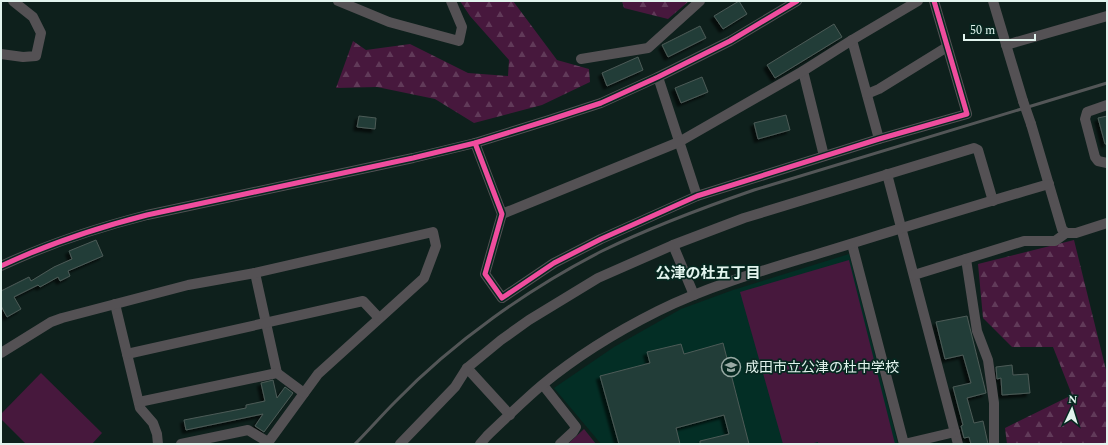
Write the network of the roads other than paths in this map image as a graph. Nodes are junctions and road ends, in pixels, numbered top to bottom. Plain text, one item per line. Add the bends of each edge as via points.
1 (14, 1) edge
2 (338, 1) edge
3 (451, 1) edge
4 (700, 1) edge
5 (797, 1) edge
6 (918, 1) edge
7 (934, 1) edge
8 (993, 1) edge
9 (1107, 16) edge
10 (852, 40) junction
11 (1006, 45) junction
12 (947, 47) junction
13 (1, 54) edge
14 (581, 59) dead end
15 (803, 71) junction
16 (658, 77) junction
17 (867, 94) junction
18 (1107, 105) edge
19 (879, 138) junction
20 (679, 142) junction
21 (475, 143) junction
22 (824, 156) junction
23 (1107, 163) edge
24 (887, 174) junction
25 (1049, 184) junction
26 (698, 196) junction
27 (993, 201) junction
28 (502, 214) junction
29 (1107, 223) edge
30 (902, 228) junction
31 (1066, 233) junction
32 (852, 244) junction
33 (673, 245) junction
34 (966, 259) junction
35 (1, 266) edge
36 (255, 273) junction
37 (914, 275) junction
38 (694, 295) junction
39 (115, 304) junction
40 (379, 318) junction
41 (266, 323) junction
42 (1, 353) edge
43 (127, 354) junction
44 (468, 368) junction
45 (277, 374) junction
46 (543, 385) junction
47 (304, 393) junction
48 (139, 402) junction
49 (510, 415) junction
50 (955, 432) junction
51 (267, 443) edge
52 (158, 444) edge
53 (181, 444) edge
54 (400, 444) edge
55 (480, 444) edge
56 (560, 444) edge
57 (958, 444) edge
58 (994, 444) edge

1 - 13 street via 33,17 41,33 36,56
2 - 3 street via 389,22 459,41 462,27
4 - 14 street via 648,48
5 - 16 street via 730,41
6 - 10 street
7 - 12 street
8 - 11 street
9 - 11 street
10 - 15 street
10 - 17 street
11 - 25 street, bridge
12 - 17 street
12 - 19 street via 967,114
15 - 20 street
15 - 22 street
16 - 20 street
16 - 21 street via 601,103
17 - 19 street
18 - 23 street via 1087,112 1085,119 1098,161
19 - 22 street
20 - 26 street
20 - 28 street
21 - 28 street
21 - 35 street via 146,215 61,240
22 - 26 street
24 - 27 street via 974,148 978,150
24 - 30 street
24 - 33 street via 744,218
25 - 27 street
25 - 31 street via 1062,229
26 - 28 street via 554,263 502,298 485,274
27 - 30 street
29 - 31 street via 1076,233
30 - 32 street
30 - 37 street
31 - 34 street via 1055,241 1024,242
32 - 38 street
32 - 50 street via 904,444
33 - 38 street
33 - 44 street via 598,278 529,320
34 - 37 street
34 - 58 street via 977,331 988,360 994,403
36 - 39 street via 188,285
36 - 40 street via 433,232 436,246 424,278
36 - 41 street
37 - 50 street
38 - 46 street via 658,311 599,345
39 - 42 street via 51,322
39 - 43 street
40 - 41 street via 363,301
40 - 47 street via 318,374
41 - 43 street
41 - 45 street
43 - 48 street
44 - 49 street
44 - 54 street via 455,387
45 - 47 street
45 - 48 street
46 - 49 street
46 - 56 street via 576,427
47 - 51 street
48 - 52 street via 140,408 153,423
49 - 55 street
50 - 57 street
51 - 53 street via 248,430

